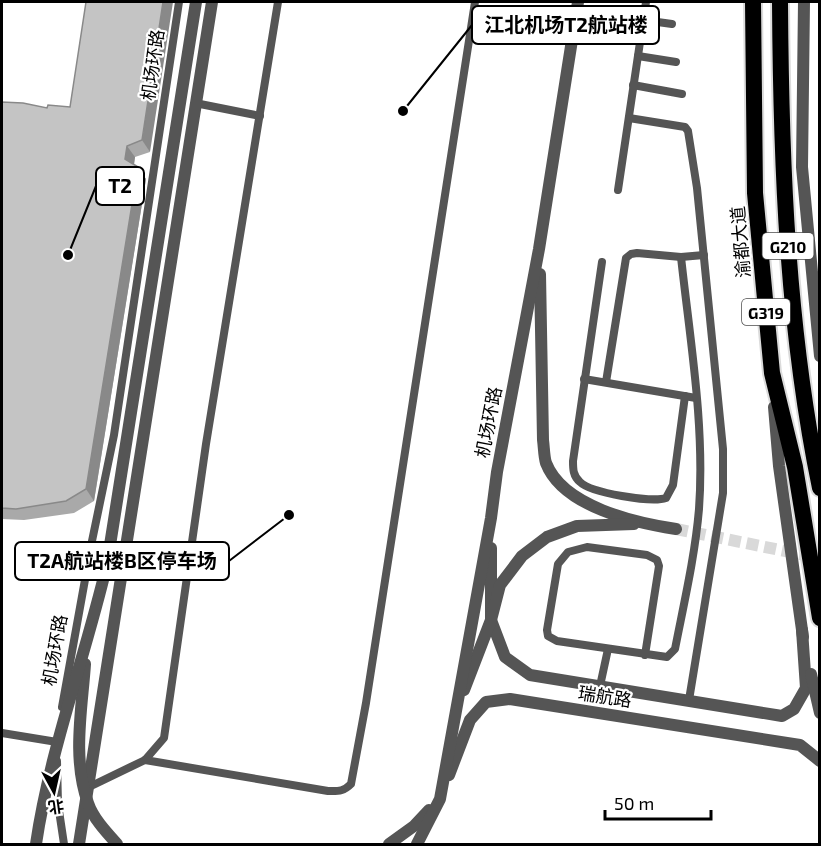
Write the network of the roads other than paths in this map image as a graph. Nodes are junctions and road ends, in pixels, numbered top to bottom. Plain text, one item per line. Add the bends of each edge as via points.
1 (179, 2) edge
2 (196, 2) edge
3 (212, 2) edge
4 (278, 2) edge
5 (475, 2) edge
6 (578, 2) edge
7 (646, 2) edge
8 (753, 2) edge
9 (780, 2) edge
10 (804, 2) edge
11 (643, 20) junction
12 (672, 24) dead end
13 (638, 56) junction
14 (676, 62) dead end
15 (633, 85) junction
16 (682, 94) dead end
17 (195, 104) junction
18 (260, 117) junction
19 (629, 118) junction
20 (618, 190) dead end
21 (539, 249) junction
22 (704, 255) junction
23 (681, 257) junction
24 (602, 262) dead end
25 (819, 356) edge
26 (772, 373) junction
27 (584, 378) junction
28 (606, 382) junction
29 (685, 396) junction
30 (696, 398) junction
31 (819, 488) edge
32 (491, 518) junction
33 (641, 524) junction
34 (676, 529) tunnel mouth
35 (819, 618) edge
36 (491, 620) junction
37 (802, 630) junction
38 (87, 642) junction
39 (608, 649) junction
40 (645, 655) junction
41 (600, 686) junction
42 (689, 700) junction
43 (819, 713) edge
44 (454, 717) junction
45 (2, 733) edge
46 (57, 742) junction
47 (146, 760) junction
48 (819, 762) edge
49 (87, 788) junction
50 (440, 799) junction
51 (82, 842) edge
52 (36, 844) edge
53 (64, 844) edge
54 (117, 844) edge
55 (389, 844) edge
56 (417, 844) edge

1 - 46 lane, 机场环路 via 114,435
2 - 38 street, 机场环路, bridge via 106,564
3 - 17 street
4 - 18 lane
5 - 47 lane via 351,784 346,789 327,791
6 - 21 street, 机场环路
7 - 11 lane
8 - 26 highway, 渝都大道 / G319 via 755,193
9 - 31 highway, G210 via 784,202 797,351
10 - 25 street via 802,167
11 - 12 lane
11 - 13 lane
13 - 14 lane
13 - 15 lane
15 - 16 lane
15 - 19 lane
17 - 18 lane
17 - 49 street
18 - 47 lane via 206,444 164,738
19 - 20 lane
19 - 22 lane via 688,131
21 - 32 street, 机场环路
21 - 33 street via 546,463 559,483 581,499
22 - 23 lane
22 - 42 lane via 723,449 723,493
23 - 28 lane via 637,253 626,258
23 - 30 lane
24 - 27 lane
26 - 35 highway, 渝都大道 / G319 via 795,467
26 - 37 street via 779,466
27 - 28 lane
27 - 29 lane via 573,471 581,484 606,492 655,500 666,498 673,485
28 - 29 lane
29 - 30 lane
30 - 40 lane via 699,508 675,650 667,657
32 - 36 street
32 - 44 street, 机场环路
33 - 34 street
33 - 36 street via 577,526 547,537 522,556 500,585
36 - 41 street, 瑞航路 via 505,657 530,675
36 - 44 street
37 - 42 street, 瑞航路 via 806,688 794,709 782,716
37 - 43 street
38 - 52 street, bridge via 64,713
38 - 54 street, bridge via 79,747 82,775 88,804
39 - 40 lane
39 - 40 lane via 557,641 547,630 558,564 576,549 646,555 657,560
39 - 41 lane
41 - 42 street, 瑞航路
44 - 50 street, 机场环路
45 - 46 lane
46 - 53 lane, 机场环路 via 58,804
47 - 49 lane
48 - 50 street, 瑞航路 via 800,745 510,699 486,702 470,720
49 - 51 street
50 - 55 street via 414,826
50 - 56 street, 机场环路

